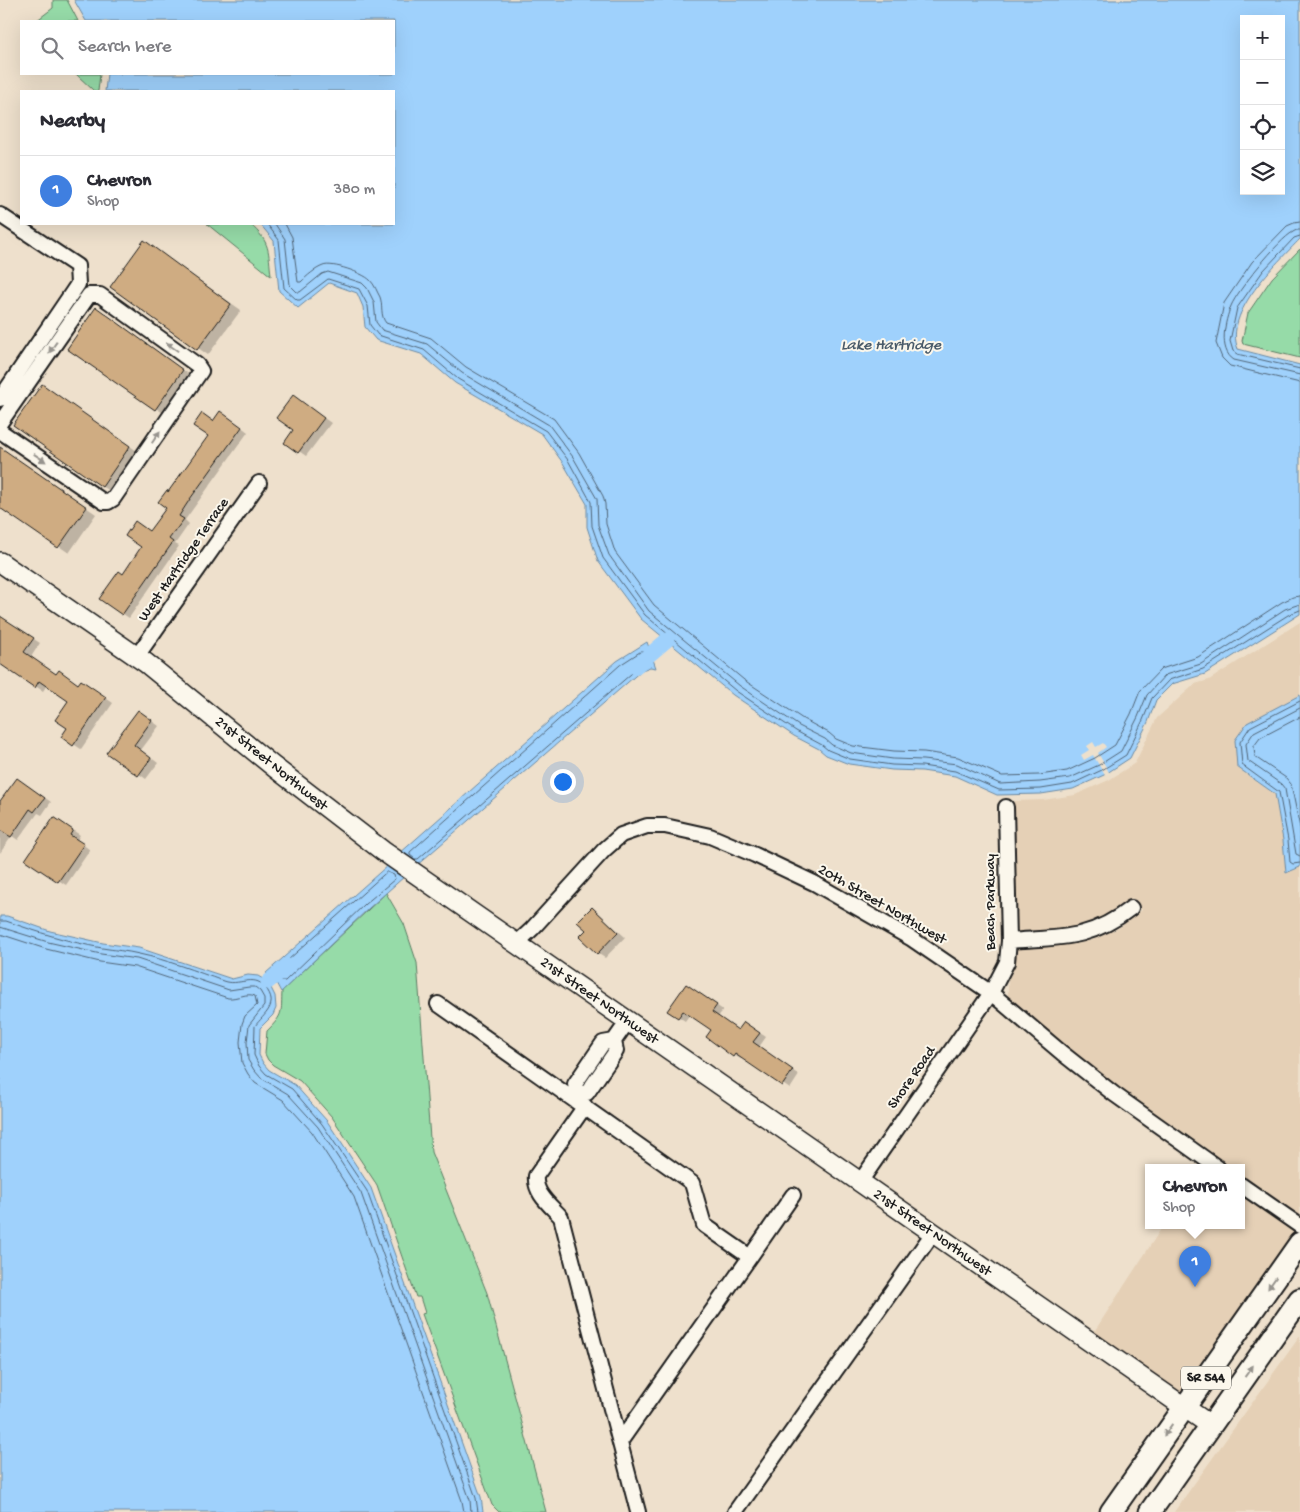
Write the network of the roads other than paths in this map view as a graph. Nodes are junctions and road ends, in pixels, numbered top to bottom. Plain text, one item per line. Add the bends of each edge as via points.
1 (0, 215) edge
2 (0, 399) edge
3 (0, 423) edge
4 (0, 431) edge
5 (259, 482) dead end
6 (0, 562) edge
7 (137, 656) junction
8 (1006, 807) dead end
9 (1131, 908) dead end
10 (1009, 942) junction
11 (517, 943) junction
12 (991, 993) junction
13 (438, 1004) dead end
14 (628, 1021) junction
15 (614, 1041) junction
16 (598, 1051) junction
17 (610, 1059) junction
18 (575, 1096) junction
19 (585, 1106) junction
20 (1212, 1164) edge
21 (860, 1182) junction
22 (1245, 1188) edge
23 (793, 1195) dead end
24 (1300, 1226) edge
25 (933, 1233) junction
26 (1300, 1243) edge
27 (750, 1257) junction
28 (1300, 1299) edge
29 (1185, 1407) junction
30 (1210, 1425) junction
31 (620, 1442) junction
32 (638, 1512) edge
33 (735, 1512) edge
34 (1111, 1512) edge
35 (1150, 1512) edge

1 - 2 street via 77,266 78,284
4 -> 3 street via 108,502 201,371 100,295 89,295
5 - 7 street, West Hartridge Terrace
6 - 7 street, 21st Street Northwest
7 - 11 street, 21st Street Northwest via 383,852
8 - 10 street, Beach Parkway
9 - 10 street via 1114,922 1078,936
10 - 12 street, Beach Parkway via 1007,962
11 - 12 street, 20th Street Northwest via 621,835 647,826 666,826 731,844 814,883 912,939
11 - 14 street, 21st Street Northwest
12 - 20 street, 20th Street Northwest via 1114,1094
12 - 21 street, Shore Road
13 - 18 street
14 - 15 street
14 - 21 street, 21st Street Northwest
15 - 16 street via 603,1043
15 - 17 street via 616,1051
16 - 17 street
16 - 18 street via 575,1084
17 - 18 street via 587,1092
18 - 19 street
19 - 27 street via 692,1183 704,1225
19 - 31 street via 536,1176 536,1183 537,1190 561,1217
21 - 25 street, 21st Street Northwest
22 - 24 street
23 - 27 street
25 - 29 street, 21st Street Northwest
25 - 33 street
26 -> 29 main road, SR 544
27 - 31 street
30 -> 28 main road, SR 544
29 - 30 street, 21st Street Northwest
29 -> 34 main road, SR 544
30 - 35 main road, SR 544
31 - 32 street

